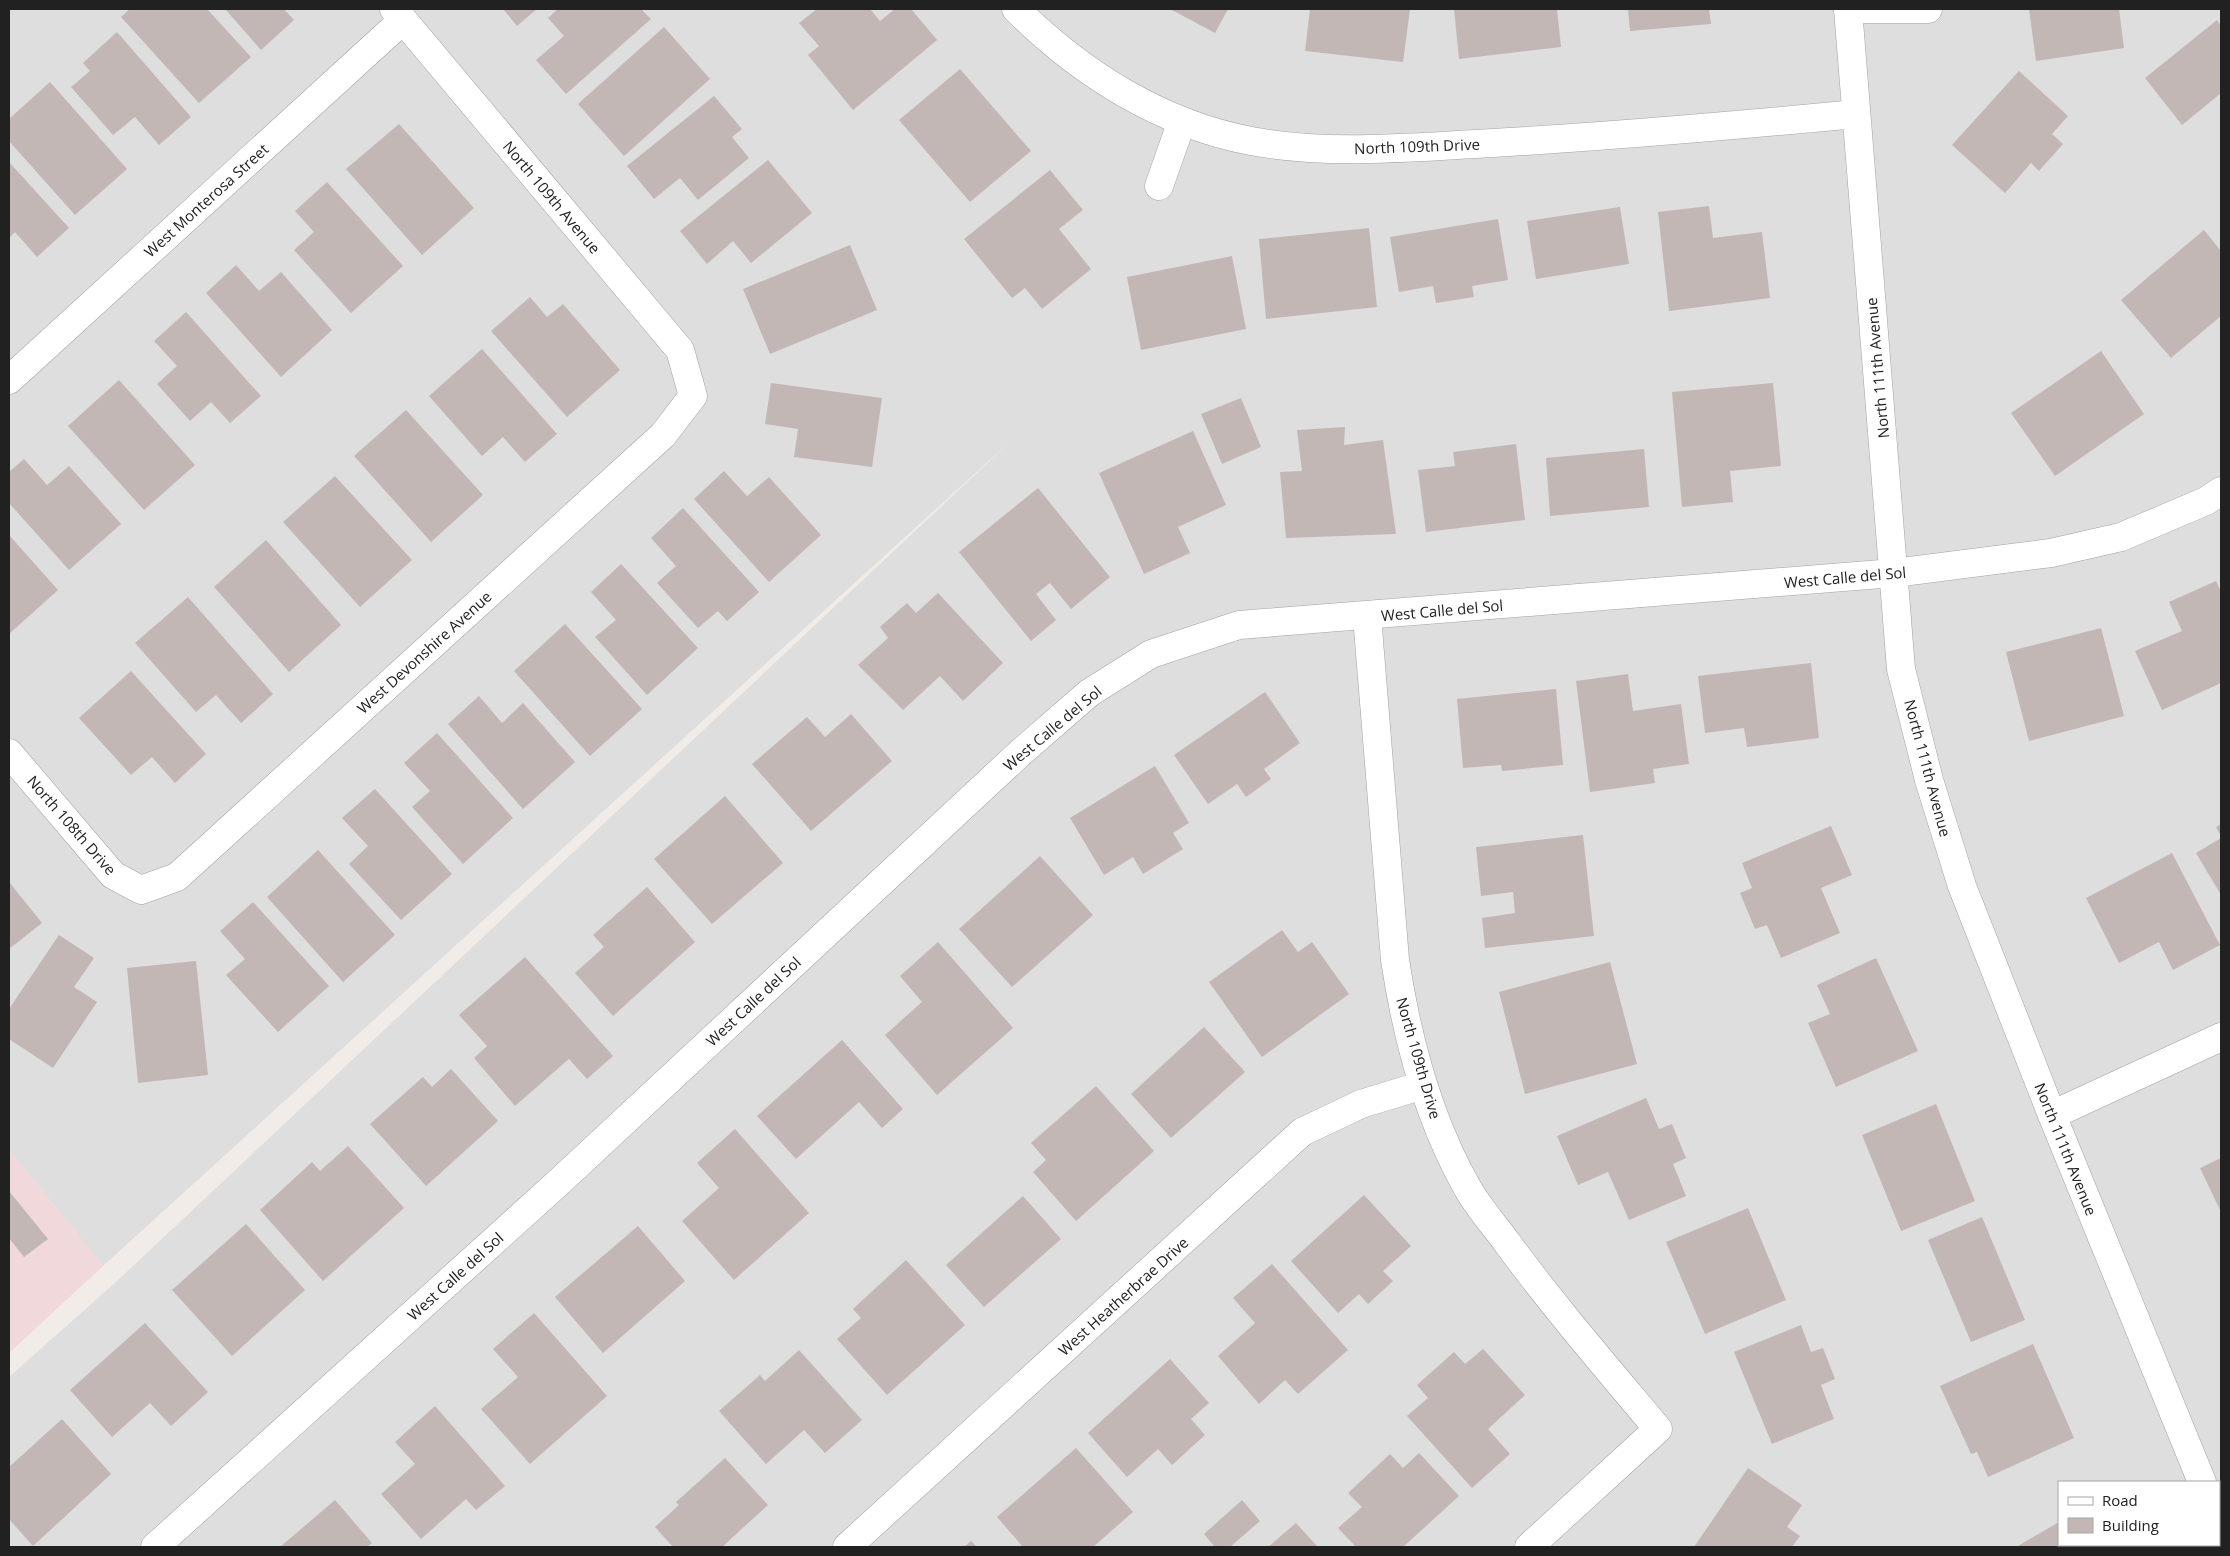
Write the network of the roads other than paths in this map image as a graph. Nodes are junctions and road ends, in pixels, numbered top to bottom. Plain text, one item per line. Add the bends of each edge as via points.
1 (1016, 9) edge
2 (1848, 9) edge
3 (1928, 9) edge
4 (398, 14) edge
5 (1856, 114) junction
6 (1182, 121) junction
7 (1159, 186) dead end
8 (9, 380) edge
9 (693, 396) joint
10 (2221, 491) edge
11 (1894, 574) junction
12 (1367, 616) junction
13 (9, 753) edge
14 (141, 890) joint
15 (2221, 1037) edge
16 (1423, 1085) junction
17 (2052, 1115) junction
18 (2202, 1481) edge
19 (155, 1547) edge
20 (848, 1547) edge
21 (1529, 1547) edge

1 - 6 street, North 109th Drive via 1070,58 1111,85
2 - 3 street
2 - 5 street, North 111th Avenue
4 - 8 street, West Monterosa Street
4 - 9 street, North 109th Avenue via 680,350
5 - 6 street, North 109th Drive via 1541,141 1304,149 1250,141
5 - 11 street, North 111th Avenue
6 - 7 street
9 - 14 street, West Devonshire Avenue via 663,435 177,877
10 - 11 street, West Calle del Sol via 2206,501 2122,537 2051,553
11 - 12 street, West Calle del Sol
11 - 17 street, North 111th Avenue via 1901,669 1929,780 1962,886
12 - 16 street, North 109th Drive via 1395,960 1403,1012
12 - 19 street, West Calle del Sol via 1240,626 1151,654 1089,693 1019,754 559,1182
13 - 14 street, North 108th Drive via 113,875
15 - 17 street
16 - 20 street, West Heatherbrae Drive via 1361,1104 1302,1132
16 - 21 street, North 109th Drive via 1444,1143 1469,1190 1544,1293 1658,1428
17 - 18 street, North 111th Avenue

